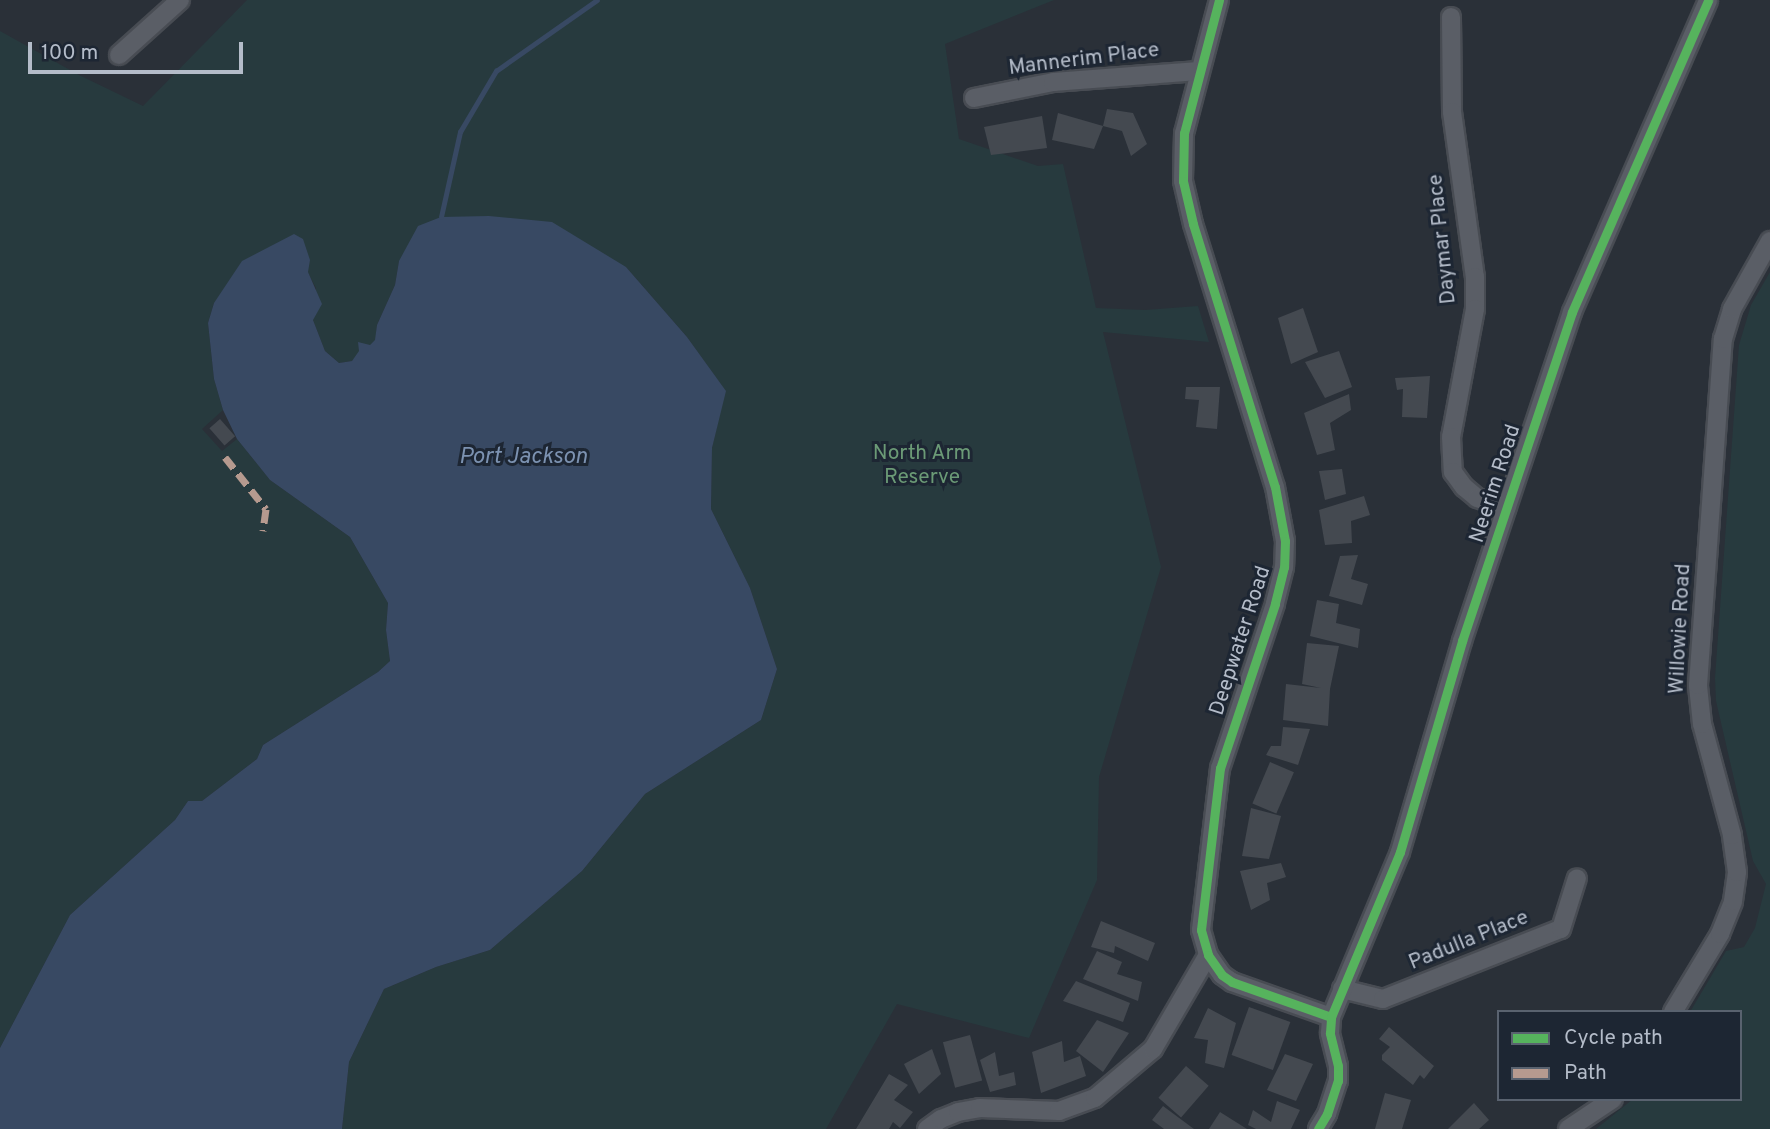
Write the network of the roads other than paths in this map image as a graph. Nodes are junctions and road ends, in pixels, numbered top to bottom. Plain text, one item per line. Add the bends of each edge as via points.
1 (180, 0) edge
2 (1219, 0) edge
3 (1708, 0) edge
4 (1451, 17) dead end
5 (119, 54) dead end
6 (1199, 71) junction
7 (974, 98) dead end
8 (1770, 241) edge
9 (1506, 508) junction
10 (1577, 878) dead end
11 (1208, 955) junction
12 (1342, 989) junction
13 (1674, 1010) edge
14 (1331, 1017) junction
15 (1610, 1101) edge
16 (927, 1129) edge
17 (1318, 1129) edge
18 (1568, 1129) edge

1 - 5 street
2 - 6 street, Deepwater Road
3 - 9 street, Neerim Road via 1582,283
4 - 9 street, Daymar Place via 1452,112 1475,277 1475,309 1451,437 1453,472 1477,498
6 - 7 street, Mannerim Place via 1053,82
6 - 11 street, Deepwater Road via 1184,133 1183,181 1275,487 1285,541 1280,586 1220,768 1202,918
8 - 13 street, Willowie Road via 1732,309 1723,339 1698,685 1702,724 1732,835 1733,901 1720,934
9 - 12 street, Neerim Road via 1400,852
10 - 12 street, Padulla Place via 1561,929 1383,999
11 - 14 street via 1231,982
11 - 16 street via 1153,1049 1095,1098 1059,1111 969,1110
12 - 14 street, Neerim Road
14 - 17 street via 1338,1081
15 - 18 street

